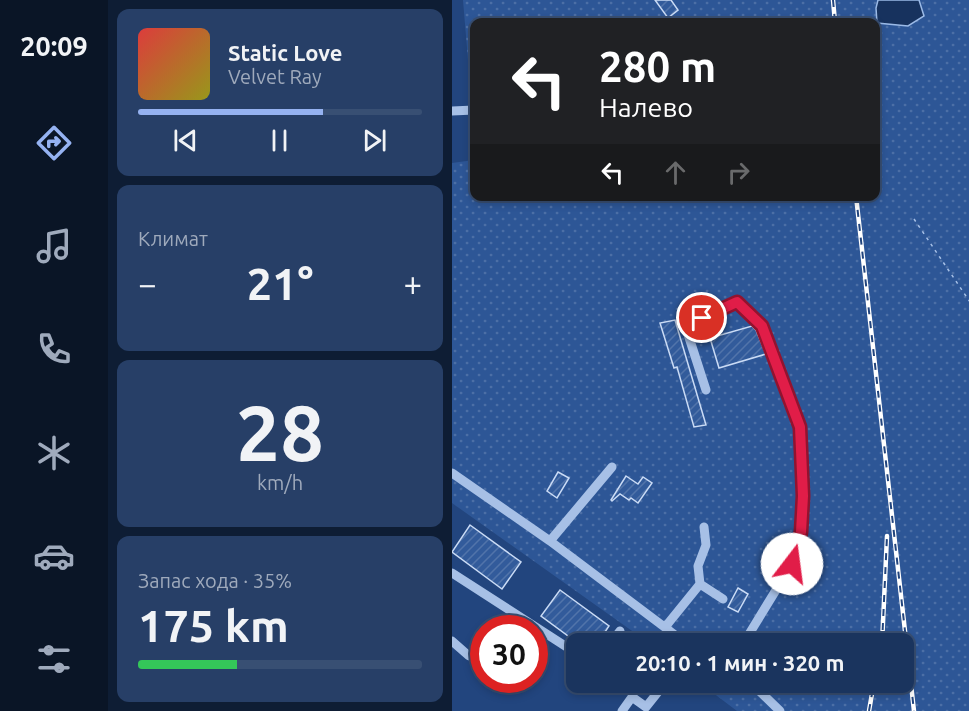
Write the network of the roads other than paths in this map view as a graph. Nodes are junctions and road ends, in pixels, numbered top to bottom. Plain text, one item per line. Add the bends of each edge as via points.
1 (470, 110) edge
2 (452, 111) edge
3 (706, 390) dead end
4 (612, 467) dead end
5 (452, 473) edge
6 (704, 527) dead end
7 (550, 542) junction
8 (452, 573) edge
9 (700, 584) junction
10 (723, 599) dead end
11 (666, 626) junction
12 (674, 633) edge
13 (750, 633) edge
14 (452, 641) edge
15 (566, 647) edge
16 (469, 656) dead end
17 (657, 693) edge
18 (761, 693) edge
19 (622, 711) edge
20 (780, 711) edge

1 - 2 street
3 - 13 street via 684,326 737,302 762,326 797,416 802,444 801,532 792,564
4 - 7 street
5 - 7 street
6 - 9 street via 706,544 698,566
7 - 11 street
8 - 15 street
9 - 10 street
9 - 11 street
11 - 12 street
14 - 16 street
17 - 19 street via 646,707 632,697
18 - 20 street

